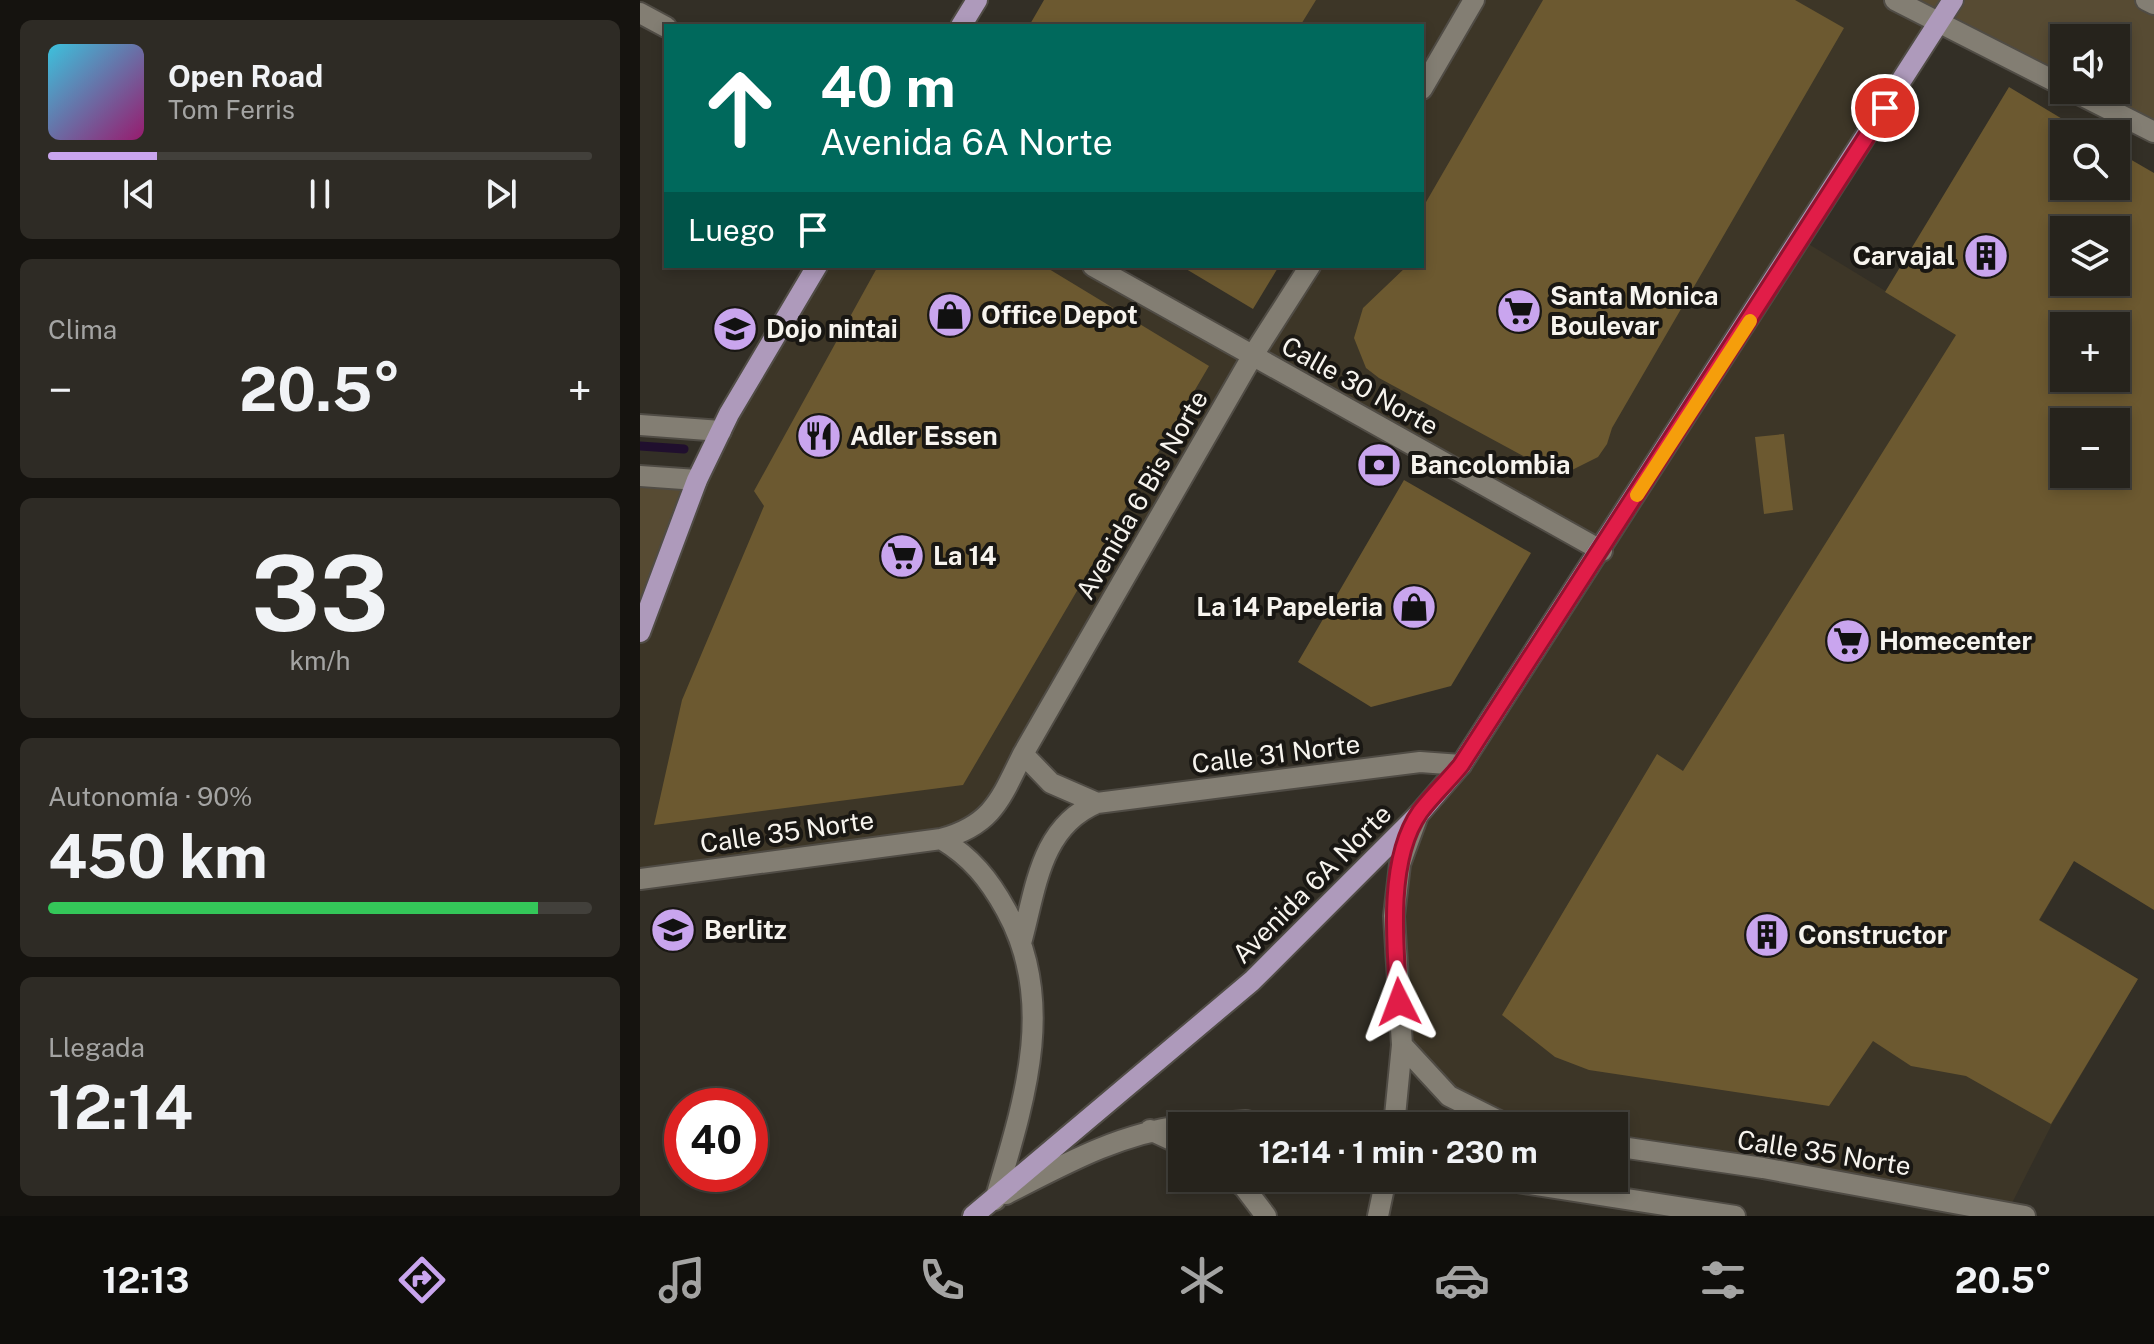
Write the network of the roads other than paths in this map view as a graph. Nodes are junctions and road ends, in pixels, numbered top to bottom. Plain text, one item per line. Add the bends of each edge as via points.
1 (977, 0) edge
2 (1474, 0) edge
3 (1895, 0) edge
4 (1953, 0) edge
5 (2146, 0) edge
6 (2154, 4) edge
7 (645, 9) edge
8 (1940, 23) junction
9 (962, 24) edge
10 (664, 25) edge
11 (2050, 79) edge
12 (1424, 86) edge
13 (2099, 104) edge
14 (2154, 132) edge
15 (816, 268) edge
16 (1097, 268) edge
17 (1309, 268) edge
18 (1253, 355) junction
19 (640, 425) edge
20 (721, 431) junction
21 (640, 476) edge
22 (697, 480) junction
23 (1602, 551) junction
24 (640, 632) edge
25 (1023, 754) junction
26 (1461, 765) junction
27 (1097, 803) junction
28 (1418, 815) junction
29 (941, 839) junction
30 (640, 879) edge
31 (1021, 943) junction
32 (1402, 1045) junction
33 (1395, 1112) edge
34 (1481, 1112) edge
35 (1168, 1128) edge
36 (1150, 1130) junction
37 (1168, 1138) edge
38 (1628, 1148) edge
39 (1248, 1192) edge
40 (1383, 1192) edge
41 (1582, 1192) edge
42 (995, 1200) junction
43 (973, 1216) edge
44 (1266, 1216) edge
45 (1378, 1216) edge
46 (1735, 1216) edge
47 (2025, 1216) edge

1 - 9 main road
2 - 12 street
3 - 8 street
4 - 8 main road, Avenida 6A Norte
5 - 6 street
7 - 10 street
8 - 11 street
8 - 23 main road, Avenida 6A Norte
13 - 14 street
15 - 20 main road
16 - 18 street, Calle 30 Norte
17 - 18 street, Avenida 6 Bis Norte
18 - 23 street, Calle 30 Norte
18 - 25 street, Avenida 6 Bis Norte
19 - 20 street
20 - 22 main road
21 - 22 street
22 - 24 main road
23 - 26 main road, Avenida 6A Norte
25 - 27 street via 1051,783
25 - 29 street, Avenida 6 Bis Norte via 990,813 964,833
26 - 27 street, Calle 31 Norte via 1420,762
26 - 28 main road, Avenida 6A Norte
27 - 31 street via 1075,814 1053,837
28 - 32 street via 1400,864 1394,916
28 - 42 main road, Avenida 6A Norte via 1252,981
29 - 30 street, Calle 35 Norte
29 - 31 street via 963,852 985,876
31 - 42 street via 1033,998 1032,1053
32 - 33 street
32 - 34 street via 1449,1096
35 - 36 street
36 - 37 street
36 - 42 street via 1091,1151
38 - 47 street, Calle 35 Norte
39 - 44 street
40 - 45 street
41 - 46 street
42 - 43 main road, Avenida 6A Norte

